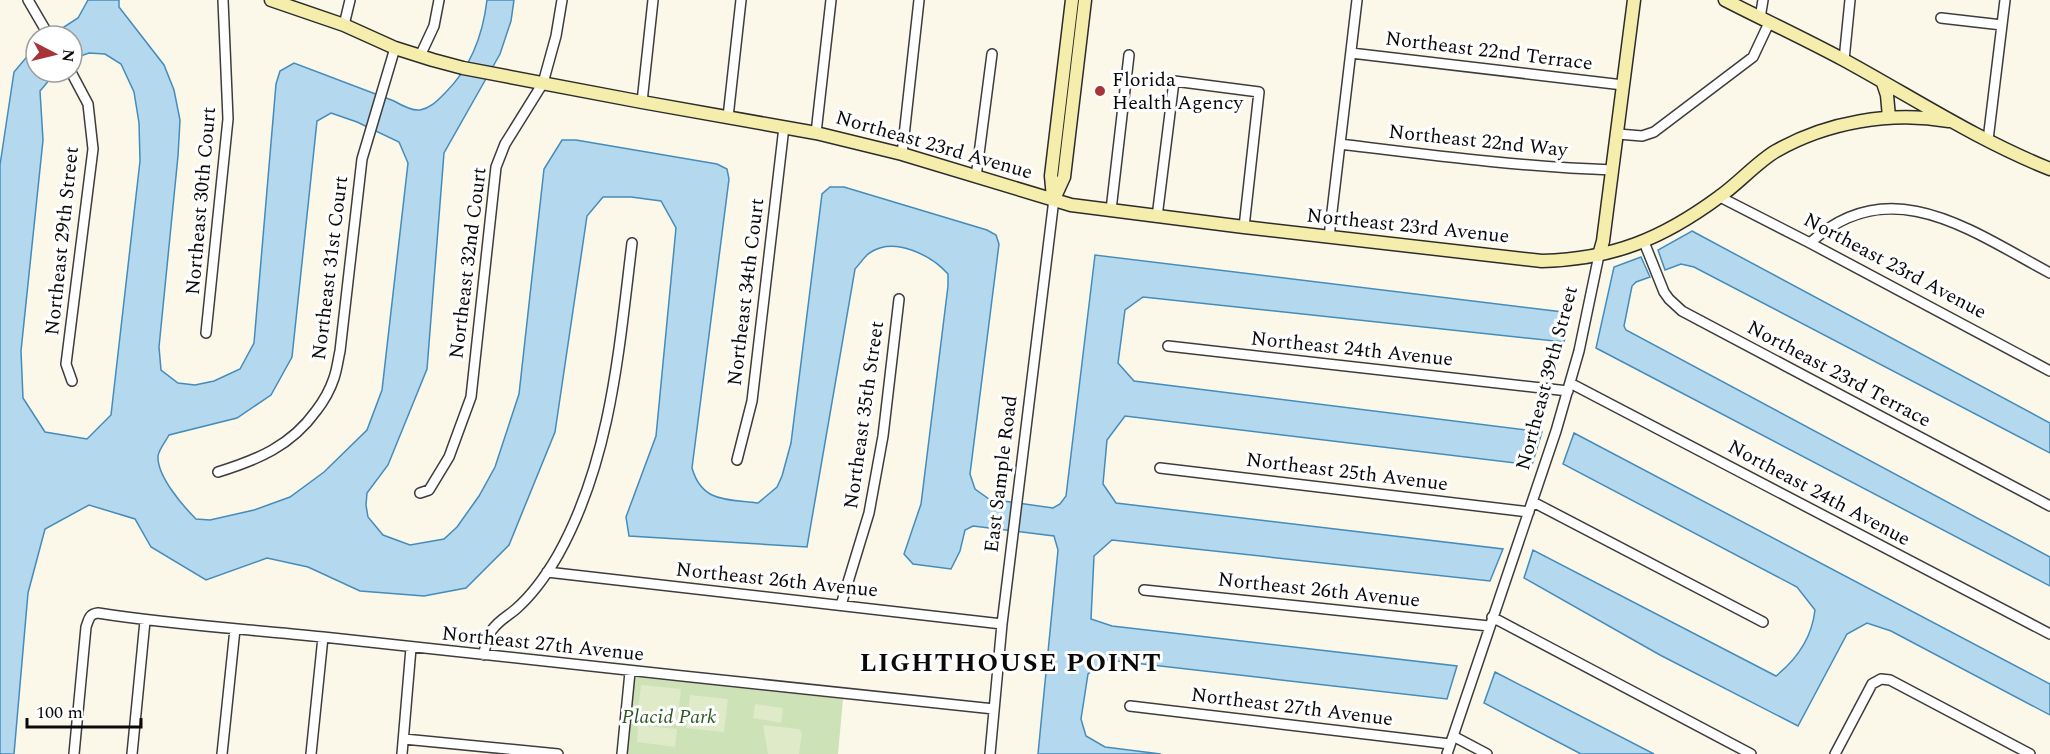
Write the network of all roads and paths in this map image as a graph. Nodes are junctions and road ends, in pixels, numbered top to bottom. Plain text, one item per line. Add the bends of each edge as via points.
1 (28, 0) edge
2 (223, 0) edge
3 (271, 0) edge
4 (350, 0) edge
5 (439, 0) edge
6 (562, 0) edge
7 (653, 0) edge
8 (741, 0) edge
9 (831, 0) edge
10 (919, 0) edge
11 (1072, 0) edge
12 (1085, 0) edge
13 (1357, 0) edge
14 (1634, 0) edge
15 (1725, 0) edge
16 (1763, 0) edge
17 (1850, 0) edge
18 (2005, 0) edge
19 (1941, 18) dead end
20 (1765, 20) junction
21 (42, 24) edge
22 (2002, 25) junction
23 (344, 26) junction
24 (395, 48) junction
25 (1351, 53) junction
26 (992, 54) dead end
27 (420, 56) junction
28 (1129, 56) dead end
29 (1844, 60) junction
30 (543, 83) junction
31 (1883, 83) junction
32 (78, 84) edge
33 (1623, 85) junction
34 (642, 102) junction
35 (728, 117) junction
36 (1889, 117) junction
37 (1064, 121) junction
38 (1948, 121) junction
39 (784, 127) junction
40 (816, 133) junction
41 (1618, 134) junction
42 (1988, 140) junction
43 (1340, 144) junction
44 (902, 154) junction
45 (2050, 169) edge
46 (1612, 170) junction
47 (976, 177) junction
48 (1720, 197) junction
49 (1054, 199) junction
50 (1111, 210) junction
51 (1157, 217) junction
52 (1244, 227) junction
53 (1329, 237) junction
54 (632, 243) dead end
55 (1810, 243) junction
56 (1646, 247) junction
57 (1599, 255) junction
58 (2050, 273) edge
59 (899, 299) dead end
60 (206, 333) dead end
61 (1168, 346) dead end
62 (2050, 371) edge
63 (72, 381) dead end
64 (1569, 387) junction
65 (737, 460) dead end
66 (1160, 468) dead end
67 (218, 472) dead end
68 (420, 493) dead end
69 (1533, 502) junction
70 (2050, 506) edge
71 (1529, 512) junction
72 (547, 572) junction
73 (1144, 590) dead end
74 (841, 605) junction
75 (145, 621) junction
76 (1491, 621) junction
77 (1763, 622) dead end
78 (1002, 624) junction
79 (235, 629) junction
80 (2050, 634) edge
81 (323, 637) junction
82 (411, 648) junction
83 (483, 655) junction
84 (630, 672) junction
85 (1130, 706) dead end
86 (994, 709) junction
87 (404, 739) junction
88 (1451, 740) junction
89 (1839, 753) edge
90 (74, 754) edge
91 (132, 754) edge
92 (222, 754) edge
93 (311, 754) edge
94 (402, 754) edge
95 (558, 754) edge
96 (621, 754) edge
97 (990, 754) edge
98 (1447, 754) edge
99 (1487, 754) edge
100 (1751, 754) edge
101 (2030, 754) edge

1 - 21 street
2 - 60 street, Northeast 30th Court via 228,119
3 - 23 street, Northeast 23rd Avenue
4 - 23 street
5 - 27 street via 434,26
6 - 30 street, Northeast 32nd Court
7 - 34 street
8 - 35 street
9 - 40 street
10 - 44 street
11 - 37 street, East Sample Road
12 - 37 street, East Sample Road
13 - 25 street
14 - 33 street, Northeast 39th Street
15 - 20 street
16 - 20 street
17 - 29 street
18 - 22 street
19 - 22 street
20 - 29 street
20 - 41 street via 1753,57 1654,132 1642,136
22 - 42 street
23 - 24 street, Northeast 23rd Avenue
24 - 27 street, Northeast 23rd Avenue
24 - 67 street, Northeast 31st Court via 357,184 340,351 333,380 322,403 290,439 260,458
25 - 33 street, Northeast 22nd Terrace
25 - 43 street
26 - 47 street
27 - 30 street, Northeast 23rd Avenue
28 - 50 street
29 - 31 street
30 - 34 street, Northeast 23rd Avenue
30 - 68 street, Northeast 32nd Court via 505,144 496,167 471,397 449,457 429,490
31 - 36 street
31 - 38 street
32 - 63 street, Northeast 29th Street via 88,104 93,149 66,364
33 - 41 street, Northeast 39th Street
34 - 35 street, Northeast 23rd Avenue
35 - 39 street, Northeast 23rd Avenue
36 - 38 street, Northeast 23rd Avenue
36 - 48 street, Northeast 23rd Avenue via 1848,124 1796,140 1773,153
37 - 49 street, East Sample Road via 1051,176
38 - 42 street
39 - 40 street, Northeast 23rd Avenue
39 - 65 street, Northeast 34th Court via 752,401
40 - 44 street, Northeast 23rd Avenue
41 - 46 street, Northeast 39th Street
42 - 45 street
43 - 46 street, Northeast 22nd Way via 1533,166
43 - 53 street
44 - 47 street, Northeast 23rd Avenue
46 - 57 street, Northeast 39th Street
47 - 49 street, Northeast 23rd Avenue
48 - 55 street, Northeast 23rd Avenue
48 - 56 street, Northeast 23rd Avenue
49 - 50 street, Northeast 23rd Avenue
49 - 78 street, East Sample Road
50 - 51 street, Northeast 23rd Avenue
51 - 52 street, Northeast 23rd Avenue
51 - 52 street via 1174,81 1259,92
52 - 53 street, Northeast 23rd Avenue
53 - 57 street, Northeast 23rd Avenue via 1542,261
54 - 72 street via 614,384 598,454 578,513
55 - 58 street via 1849,217 1905,209 1954,222
55 - 62 street, Northeast 23rd Avenue
56 - 57 street, Northeast 23rd Avenue
56 - 70 street, Northeast 23rd Terrace via 1669,299 1682,311
57 - 64 street, Northeast 39th Street
59 - 74 street, Northeast 35th Street via 883,436 869,513
61 - 64 street, Northeast 24th Avenue
64 - 69 street, Northeast 39th Street
64 - 80 street, Northeast 24th Avenue
66 - 71 street, Northeast 25th Avenue
69 - 71 street, Northeast 39th Street
69 - 77 street
71 - 76 street, Northeast 39th Street
72 - 74 street, Northeast 26th Avenue
72 - 83 street via 528,597 490,632
73 - 76 street, Northeast 26th Avenue
74 - 78 street, Northeast 26th Avenue
75 - 79 street, Northeast 27th Avenue
75 - 90 street, Northeast 27th Avenue via 98,614 89,617
75 - 91 street
76 - 88 street, Northeast 39th Street
76 - 100 street, Northeast 26th Avenue
78 - 86 street, East Sample Road
79 - 81 street, Northeast 27th Avenue
79 - 92 street
81 - 82 street, Northeast 27th Avenue
81 - 93 street
82 - 83 street, Northeast 27th Avenue
82 - 87 street
83 - 84 street, Northeast 27th Avenue
84 - 86 street, Northeast 27th Avenue
84 - 96 street
85 - 88 street, Northeast 27th Avenue
86 - 97 street, East Sample Road
87 - 94 street
87 - 95 street
88 - 98 street, Northeast 39th Street
88 - 99 street, Northeast 27th Avenue
89 - 101 street via 1868,691 1881,679 1890,680

